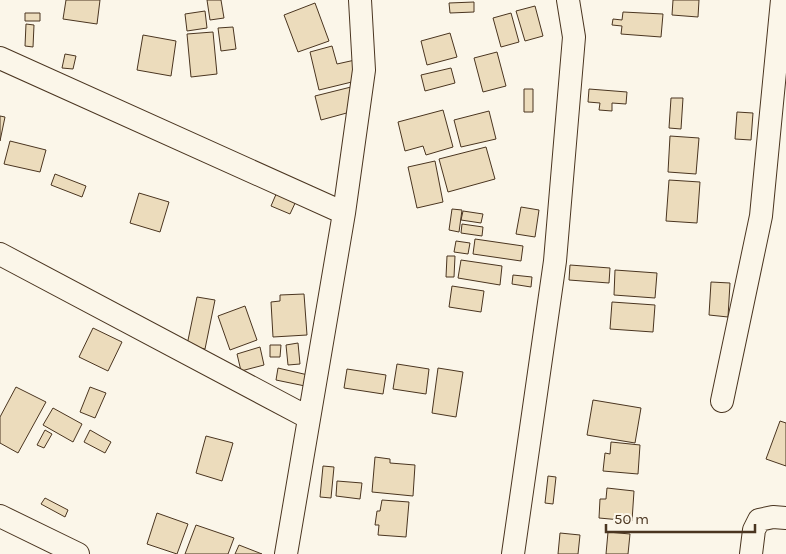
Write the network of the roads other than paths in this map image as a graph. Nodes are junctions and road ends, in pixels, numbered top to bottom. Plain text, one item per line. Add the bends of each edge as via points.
1 (360, 0) edge
2 (568, 0) edge
3 (782, 0) edge
4 (0, 58) edge
5 (344, 212) junction
6 (0, 254) edge
7 (722, 402) dead end
8 (309, 418) junction
9 (0, 516) edge
10 (786, 518) edge
11 (78, 554) edge
12 (286, 554) edge
13 (513, 554) edge
14 (751, 554) edge

1 - 5 street via 364,70
2 - 13 street via 574,37 555,261
3 - 7 street via 761,216
4 - 5 street
5 - 8 street
6 - 8 street
8 - 12 street
9 - 11 street
10 - 14 street via 759,520 754,530

